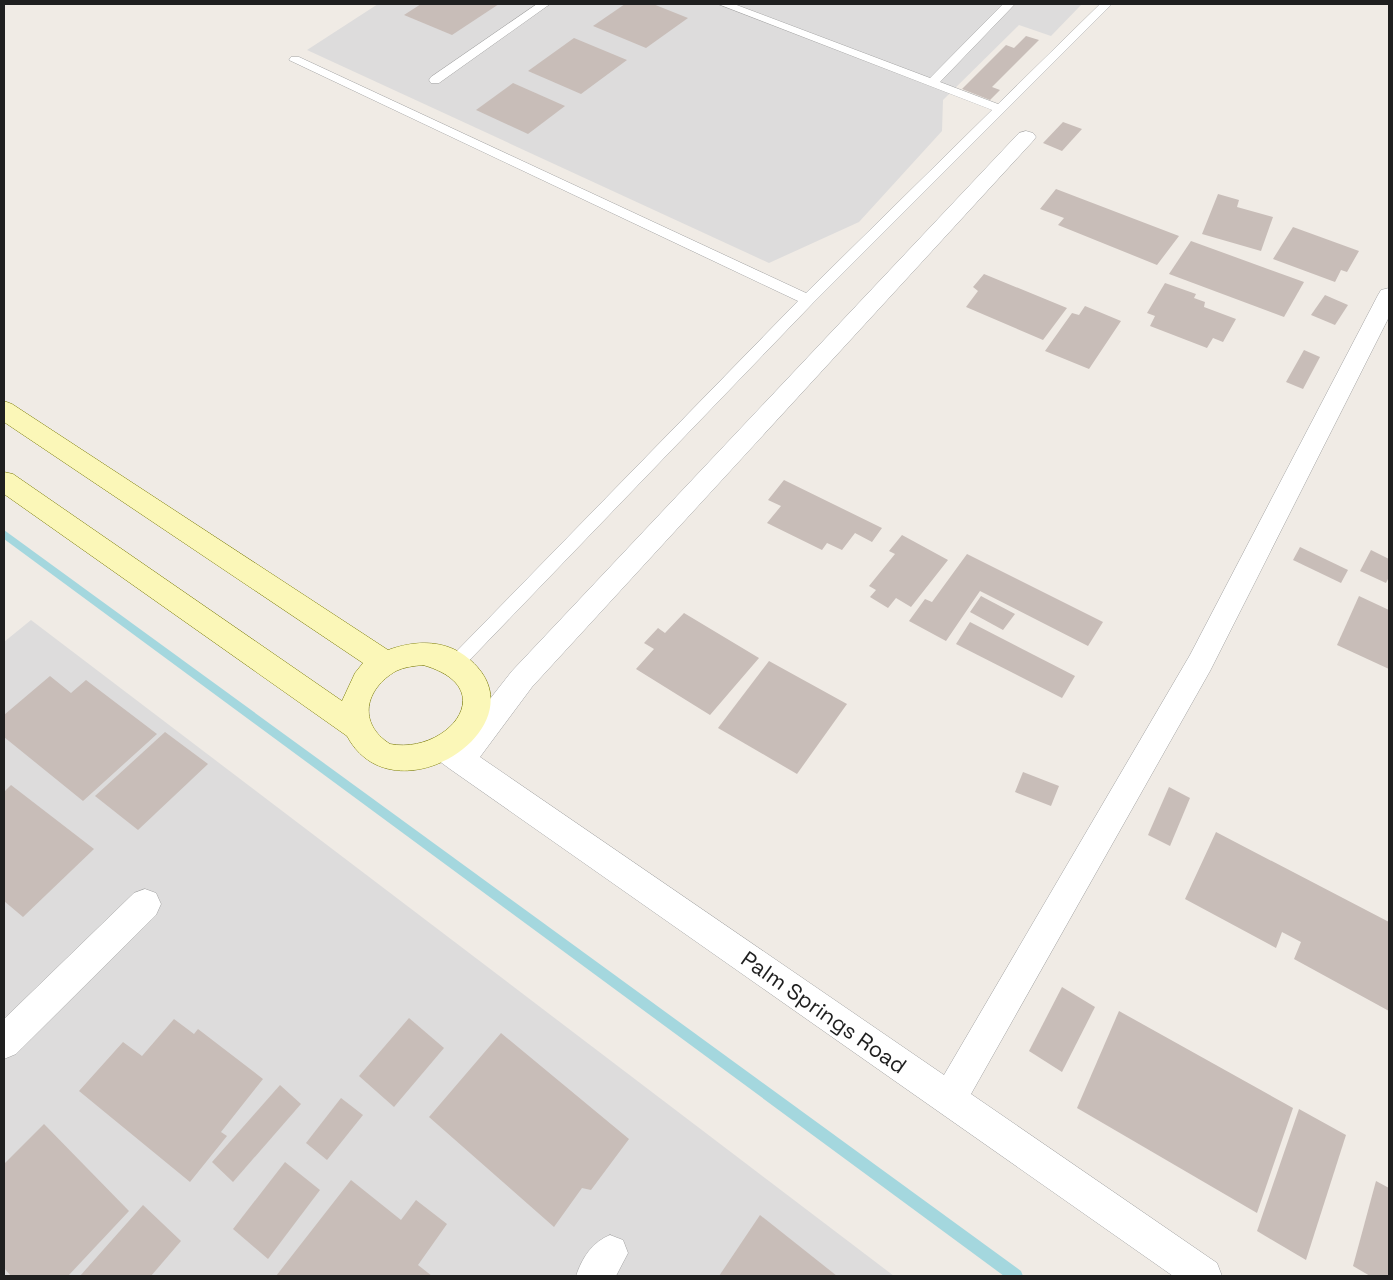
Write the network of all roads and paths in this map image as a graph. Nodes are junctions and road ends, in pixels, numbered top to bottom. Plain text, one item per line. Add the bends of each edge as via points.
1 (544, 4) edge
2 (724, 4) edge
3 (1009, 4) edge
4 (1106, 4) edge
5 (296, 60) dead end
6 (435, 80) dead end
7 (932, 83) junction
8 (1000, 109) junction
9 (1026, 137) dead end
10 (1389, 295) edge
11 (808, 300) junction
12 (4, 410) edge
13 (4, 482) edge
14 (456, 662) junction
15 (385, 663) junction
16 (356, 727) junction
17 (452, 754) junction
18 (145, 904) dead end
19 (4, 1042) edge
20 (949, 1099) junction
21 (1204, 1276) edge

1 - 6 lane
2 - 7 lane
3 - 7 lane
4 - 8 lane
5 - 11 lane
7 - 8 lane
8 - 11 lane
9 - 17 street
10 - 20 street via 1200,663
11 - 14 lane
12 - 15 street
13 - 16 street
14 - 15 street via 441,655 422,653
14 - 17 street via 469,673 476,688 477,703 472,720
15 - 16 street via 371,674 359,691 353,709
16 - 17 street via 365,743 381,754 401,759
17 - 20 street, Palm Springs Road
18 - 19 street
20 - 21 street, Palm Springs Road

